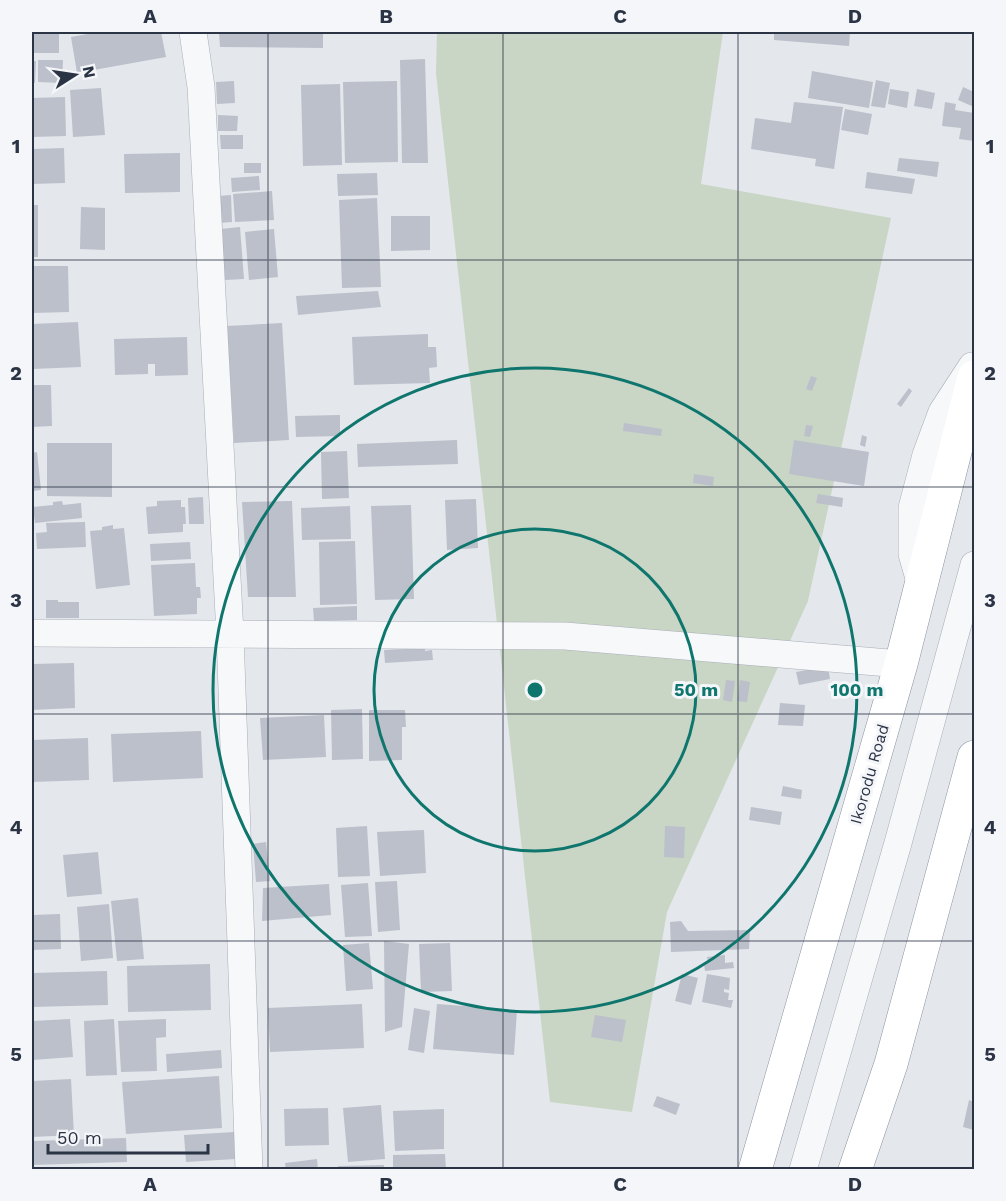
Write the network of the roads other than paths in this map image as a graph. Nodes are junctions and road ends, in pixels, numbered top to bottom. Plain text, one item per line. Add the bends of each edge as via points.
1 (193, 32) edge
2 (975, 362) edge
3 (975, 376) edge
4 (975, 565) edge
5 (921, 585) junction
6 (32, 633) edge
7 (230, 634) junction
8 (901, 664) junction
9 (975, 757) edge
10 (249, 1170) edge
11 (755, 1170) edge
12 (803, 1170) edge
13 (855, 1170) edge

1 - 7 street via 201,87
2 - 5 street via 942,412 912,508 912,554
3 - 5 highway, Ikorodu Road
4 - 12 street
5 - 8 highway, Ikorodu Road
6 - 7 street
7 - 8 street via 565,636
7 - 10 street
8 - 11 highway, Ikorodu Road
9 - 13 highway via 891,1064

